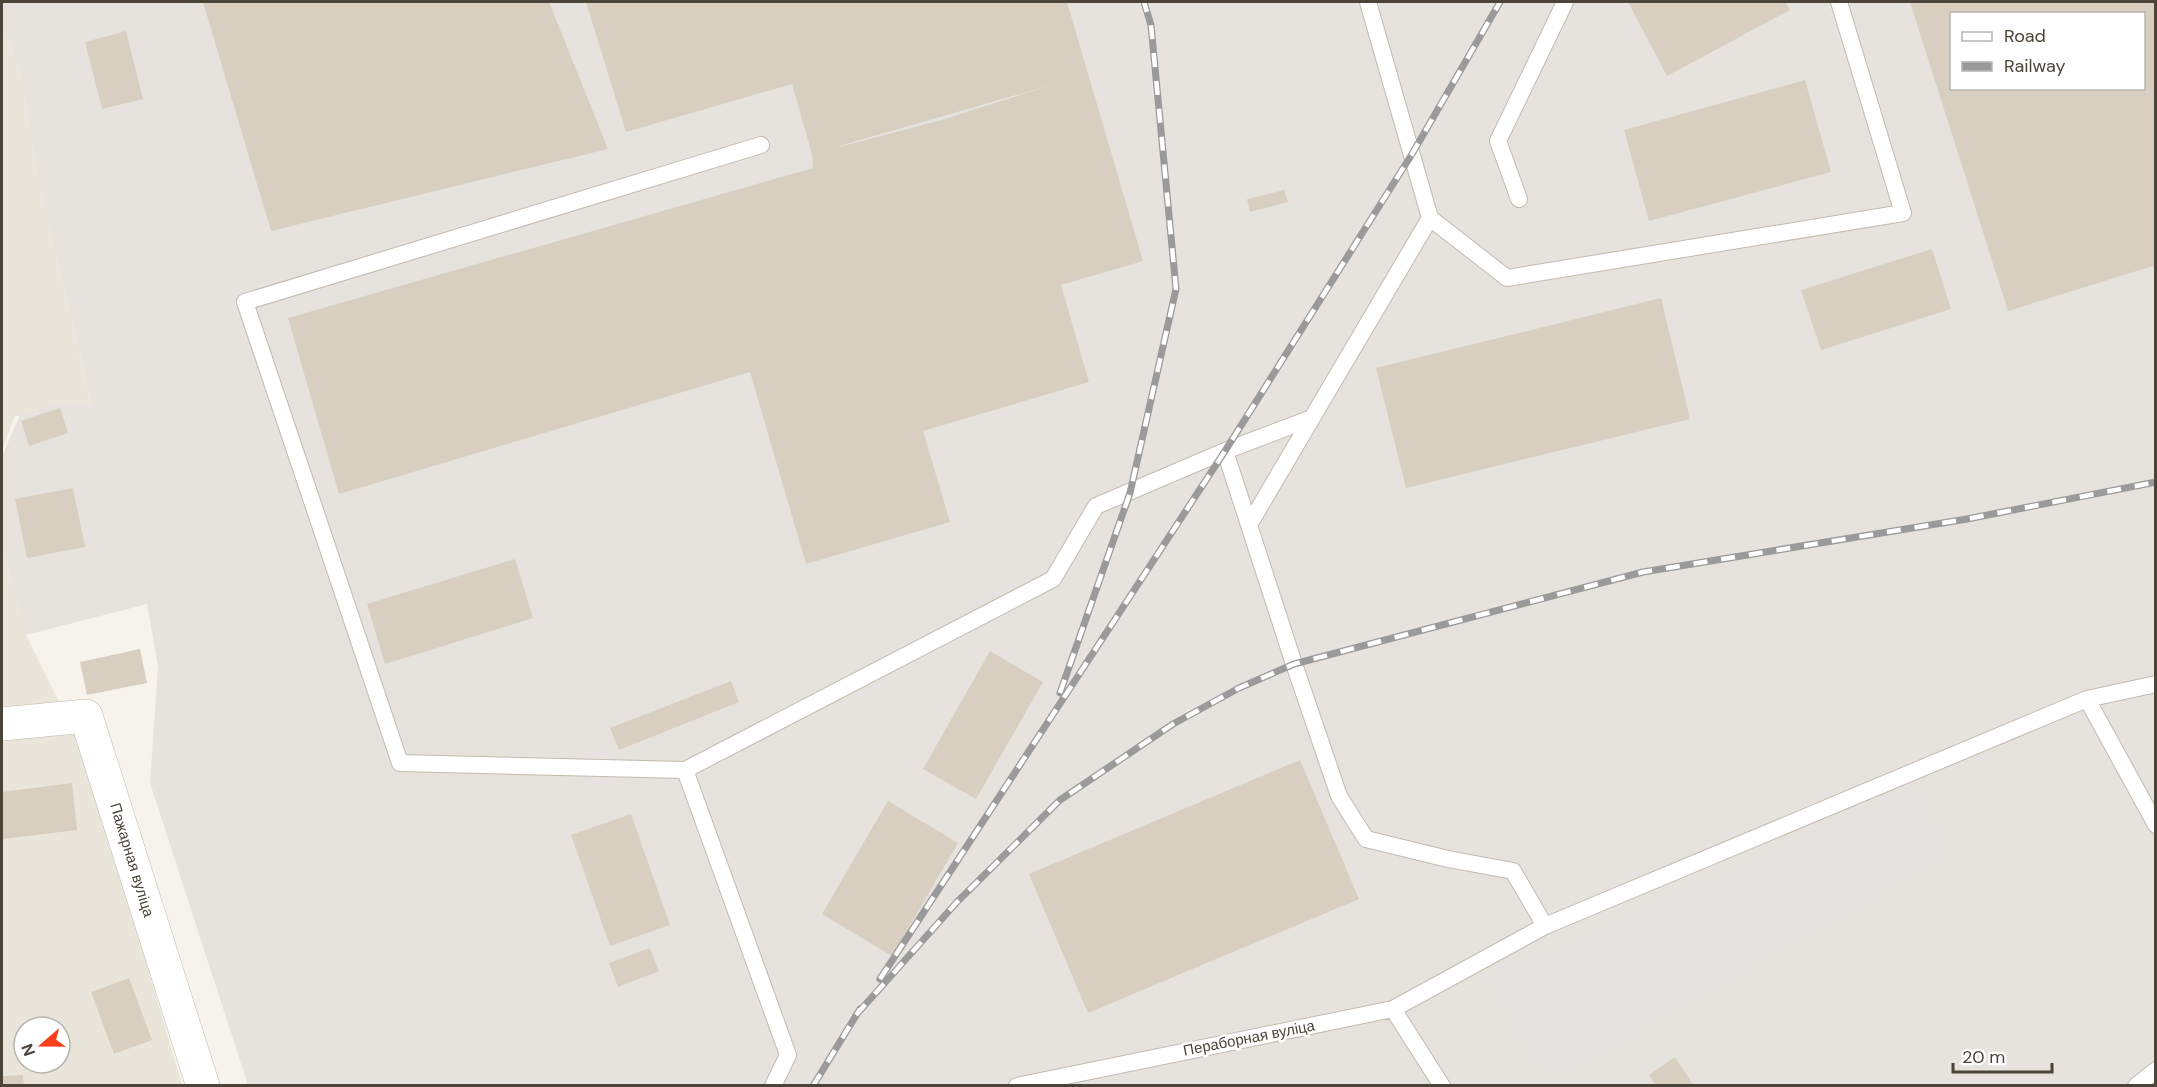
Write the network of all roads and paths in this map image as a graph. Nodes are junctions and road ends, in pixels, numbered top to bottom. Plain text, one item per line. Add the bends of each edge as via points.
1 (1368, 2) edge
2 (1565, 2) edge
3 (1839, 2) edge
4 (761, 145) dead end
5 (1519, 199) dead end
6 (1430, 218) junction
7 (1312, 418) junction
8 (1225, 450) junction
9 (1249, 525) junction
10 (2156, 684) edge
11 (2087, 699) junction
12 (2, 724) edge
13 (685, 770) junction
14 (2156, 825) edge
15 (1545, 926) junction
16 (1393, 1009) junction
17 (2156, 1071) edge
18 (202, 1086) edge
19 (773, 1086) edge
20 (1017, 1086) edge
21 (1442, 1086) edge
22 (2136, 1086) edge

1 - 6 lane
2 - 5 lane via 1498,141
3 - 6 lane via 1903,213 1507,278
4 - 13 lane via 245,302 400,763
6 - 7 lane
7 - 8 lane
7 - 9 lane
8 - 9 lane
8 - 13 lane via 1096,506 1053,579
9 - 15 lane via 1339,796 1366,839 1513,871
10 - 11 lane, Пераборная вуліца
11 - 14 lane
11 - 15 lane, Пераборная вуліца
12 - 18 street, Пажарная вуліца via 86,716
13 - 19 lane via 788,1055
15 - 16 lane, Пераборная вуліца
16 - 20 lane, Пераборная вуліца
16 - 21 lane
17 - 22 lane

